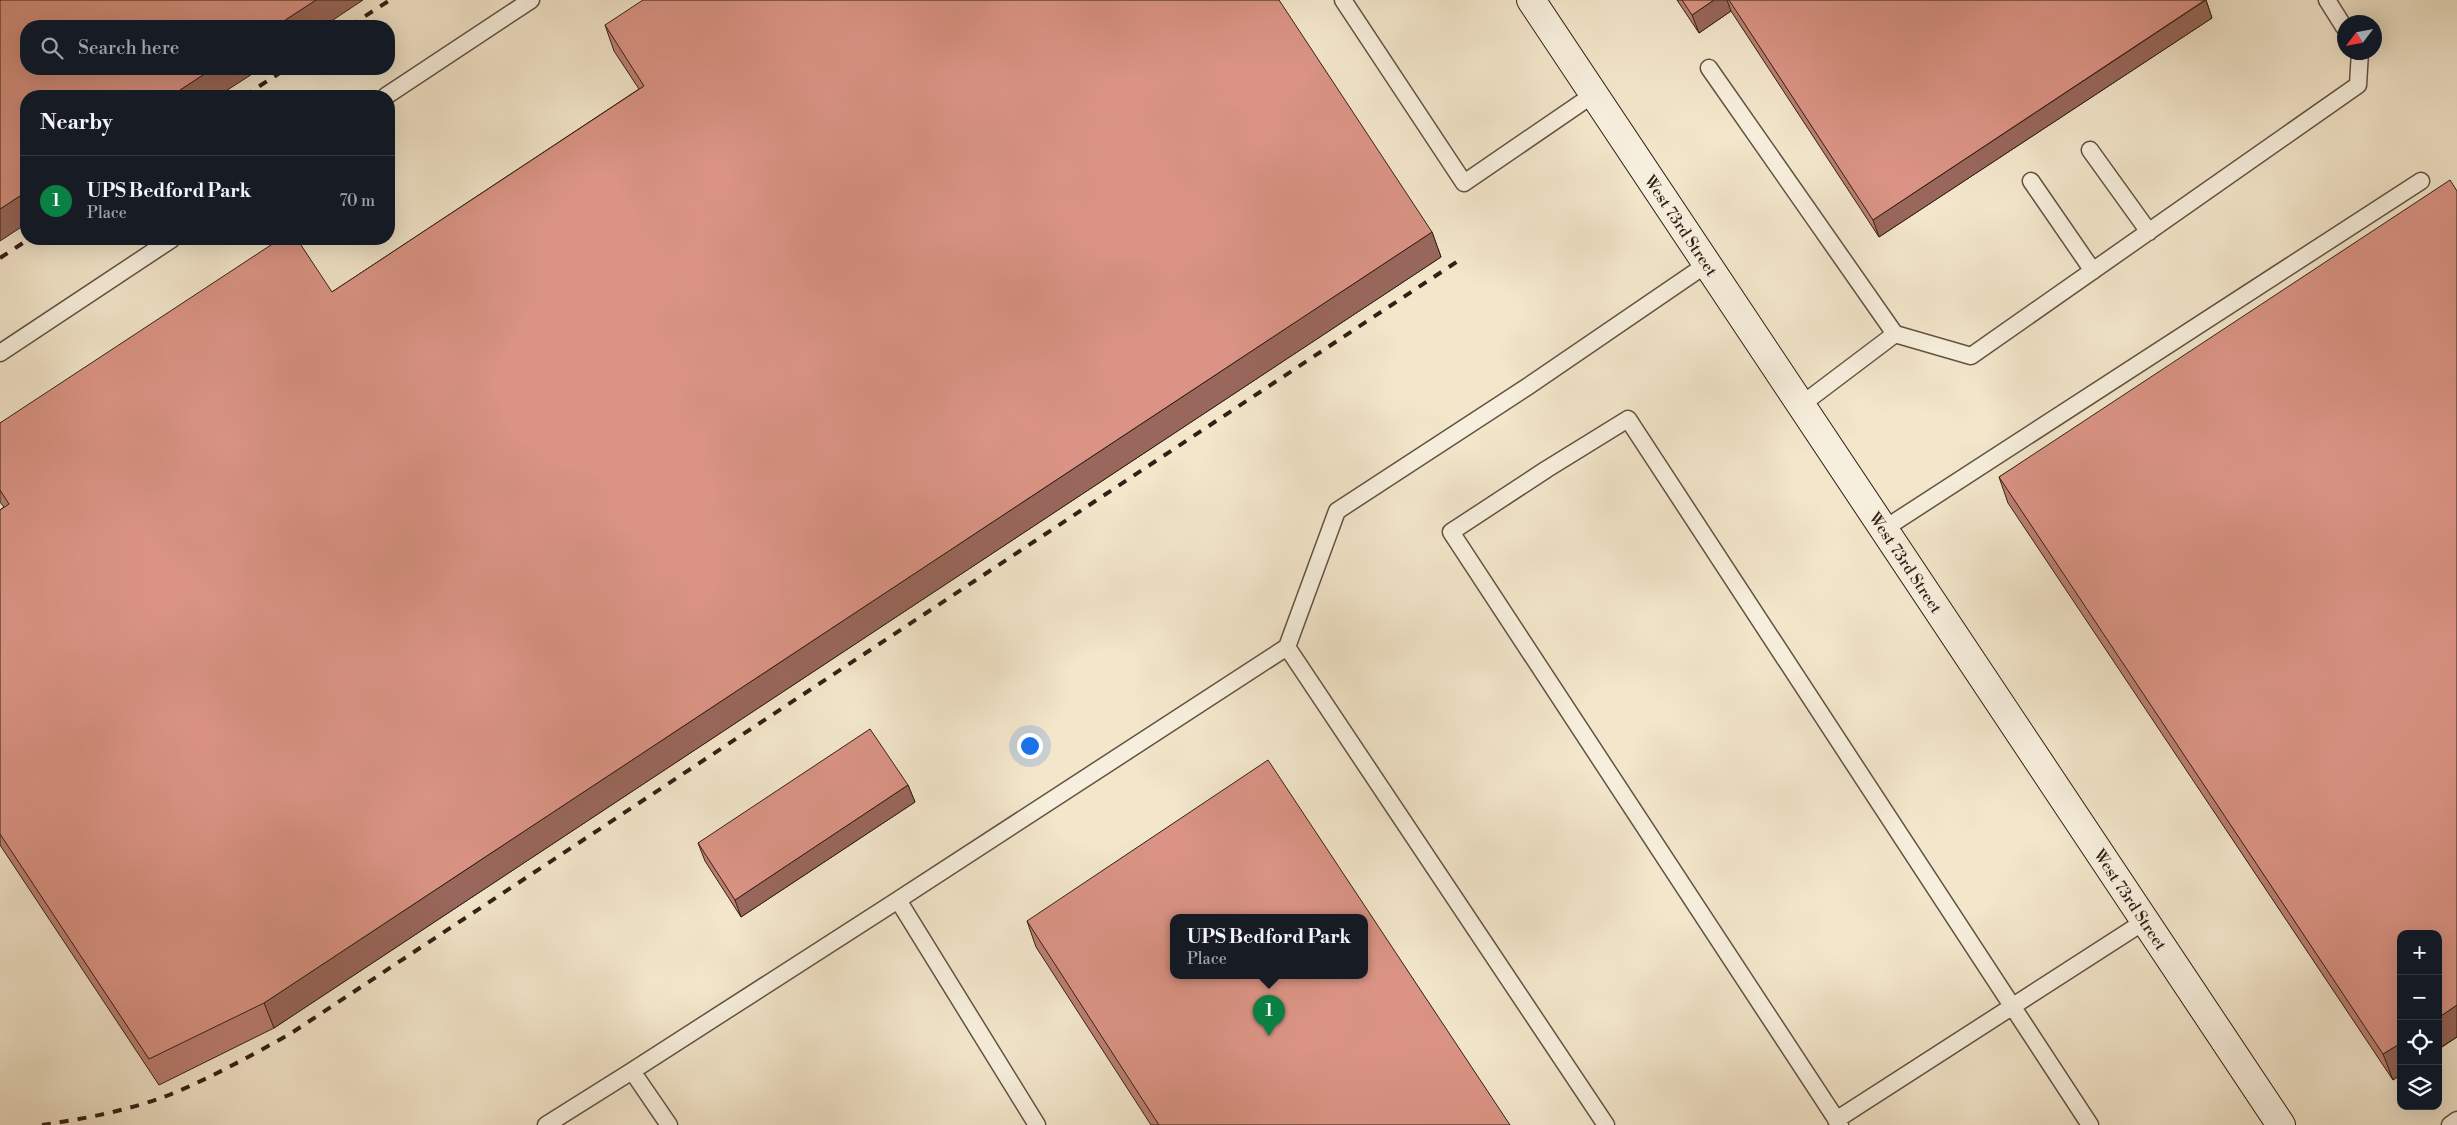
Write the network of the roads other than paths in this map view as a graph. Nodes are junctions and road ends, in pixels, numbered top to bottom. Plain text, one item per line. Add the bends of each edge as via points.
1 (531, 0) edge
2 (1343, 0) edge
3 (2327, 0) edge
4 (1540, 4) edge
5 (2337, 16) edge
6 (2360, 60) edge
7 (1709, 68) dead end
8 (395, 90) edge
9 (1594, 94) junction
10 (2090, 150) dead end
11 (2031, 181) dead end
12 (2421, 181) dead end
13 (2149, 232) junction
14 (163, 245) edge
15 (1707, 264) junction
16 (2093, 271) junction
17 (1895, 334) junction
18 (0, 353) edge
19 (1801, 405) junction
20 (1884, 529) junction
21 (1287, 647) junction
22 (898, 900) junction
23 (2145, 921) junction
24 (2013, 1007) junction
25 (632, 1071) junction
26 (2457, 1120) edge
27 (1838, 1122) edge
28 (546, 1125) edge
29 (669, 1125) edge
30 (1037, 1125) edge
31 (1606, 1125) edge
32 (2090, 1125) edge
33 (2281, 1125) edge
34 (2450, 1125) edge

1 - 8 lane
2 - 9 lane via 1464,183
3 - 5 lane
4 - 9 street, West 73rd Street
6 - 13 lane via 2358,86
7 - 17 lane
9 - 15 street, West 73rd Street
10 - 13 lane
11 - 16 lane
12 - 20 lane
13 - 16 lane
14 - 18 lane
15 - 19 street, West 73rd Street
15 - 21 lane via 1337,511
16 - 17 lane via 1971,356
17 - 19 lane
19 - 20 street, West 73rd Street
20 - 23 street, West 73rd Street
21 - 22 lane
21 - 31 lane
22 - 25 lane
22 - 30 lane
23 - 24 lane
23 - 33 street, West 73rd Street
24 - 27 lane
24 - 27 lane via 1628,419 1451,532
24 - 32 lane
25 - 28 lane
25 - 29 lane
26 - 34 lane

